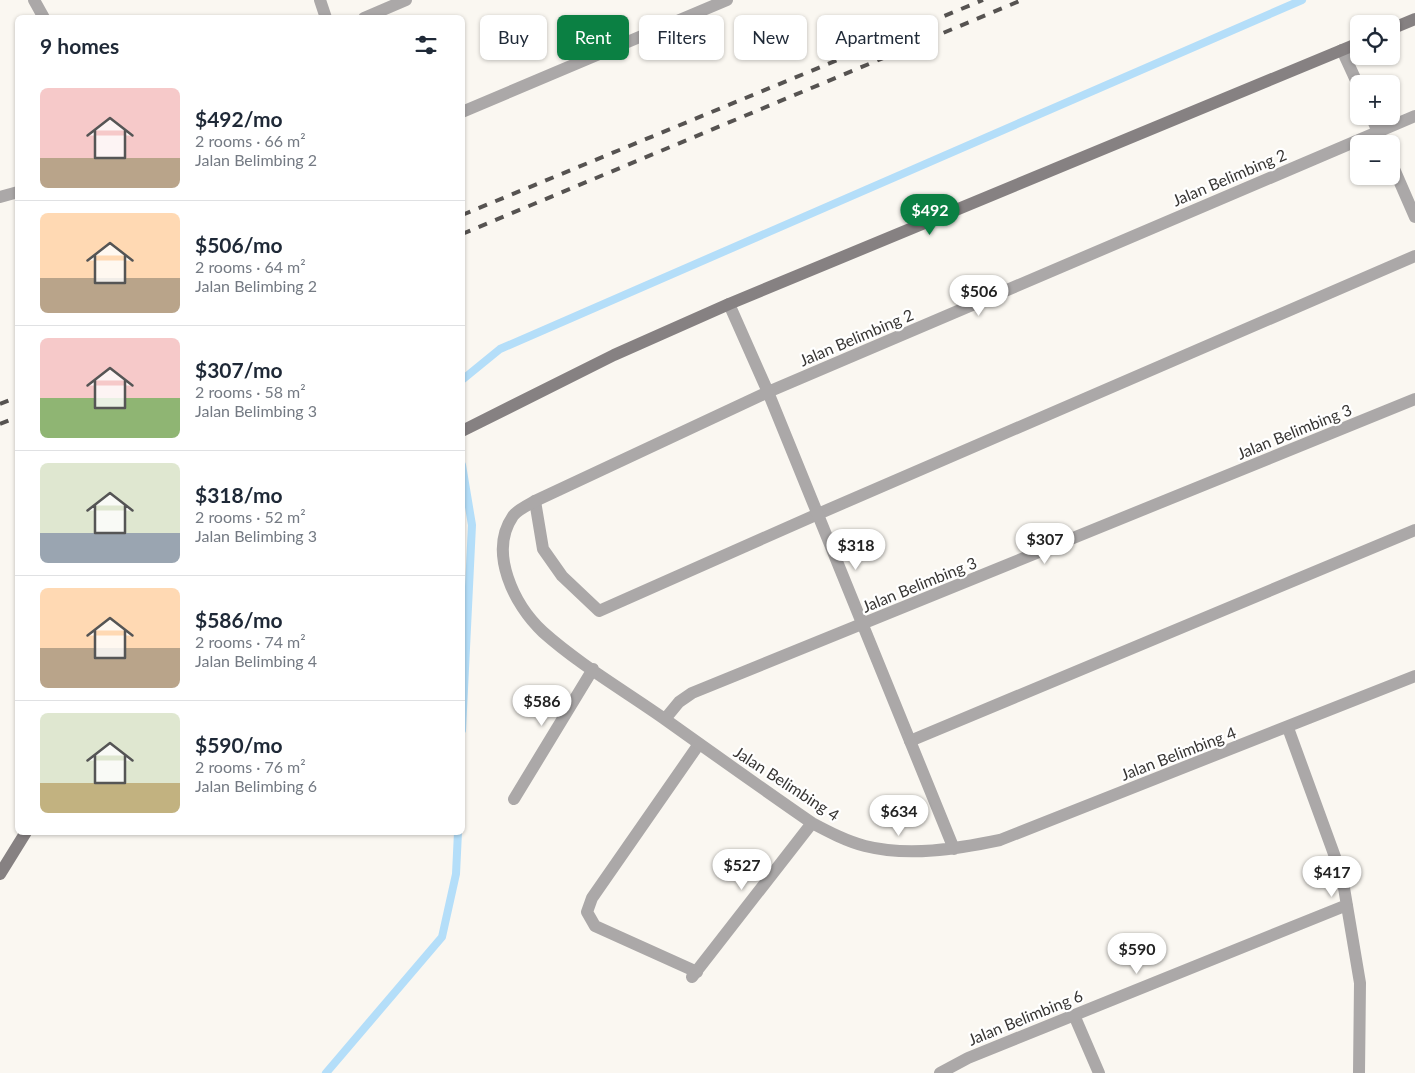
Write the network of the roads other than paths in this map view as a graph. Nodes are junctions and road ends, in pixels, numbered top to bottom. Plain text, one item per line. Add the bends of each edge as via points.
1 (34, 0) edge
2 (320, 0) edge
3 (406, 0) edge
4 (727, 0) edge
5 (712, 3) edge
6 (42, 15) edge
7 (325, 15) edge
8 (371, 15) edge
9 (1415, 19) edge
10 (1400, 25) edge
11 (1350, 47) edge
12 (1342, 50) junction
13 (1353, 75) edge
14 (465, 111) edge
15 (1415, 116) edge
16 (1375, 125) edge
17 (1378, 131) junction
18 (1380, 135) edge
19 (1400, 183) edge
20 (15, 193) edge
21 (0, 198) edge
22 (1415, 217) edge
23 (1415, 256) edge
24 (729, 304) junction
25 (768, 392) junction
26 (1415, 399) edge
27 (465, 428) edge
28 (535, 501) junction
29 (818, 514) junction
30 (1415, 530) edge
31 (863, 625) junction
32 (593, 669) junction
33 (1415, 676) edge
34 (665, 719) junction
35 (1288, 728) junction
36 (910, 741) junction
37 (700, 744) junction
38 (514, 800) dead end
39 (812, 823) junction
40 (24, 835) edge
41 (954, 849) junction
42 (1, 870) edge
43 (1347, 905) junction
44 (1074, 1015) junction
45 (940, 1073) edge
46 (1099, 1073) edge
47 (1359, 1073) edge

1 - 6 street
2 - 7 street
3 - 8 street
4 - 5 street
5 - 14 street
9 - 10 main road
11 - 12 main road
12 - 13 street
12 - 24 main road
15 - 17 street, Jalan Belimbing 2
16 - 17 street
17 - 18 street
17 - 25 street, Jalan Belimbing 2
19 - 22 street
20 - 21 street
23 - 29 street
24 - 25 street
24 - 27 main road via 614,355
25 - 28 street, Jalan Belimbing 2
25 - 29 street
26 - 31 street, Jalan Belimbing 3
28 - 29 street via 543,549 562,576 599,611
28 - 32 street, Jalan Belimbing 4 via 514,514 504,533 502,556 507,576 522,605 542,631
29 - 31 street
30 - 36 street
31 - 34 street, Jalan Belimbing 3 via 692,692
31 - 36 street
32 - 34 street, Jalan Belimbing 4
32 - 38 street
33 - 35 street, Jalan Belimbing 4
34 - 37 street, Jalan Belimbing 4
35 - 41 street, Jalan Belimbing 4 via 1000,840
35 - 43 street via 1342,876
36 - 41 street
37 - 39 street, Jalan Belimbing 4
37 - 39 street via 592,898 587,912 595,926 694,974
39 - 41 street, Jalan Belimbing 4 via 865,846 909,851
40 - 42 main road
43 - 44 street, Jalan Belimbing 6
43 - 47 street via 1360,983
44 - 45 street, Jalan Belimbing 6 via 968,1058
44 - 46 street

